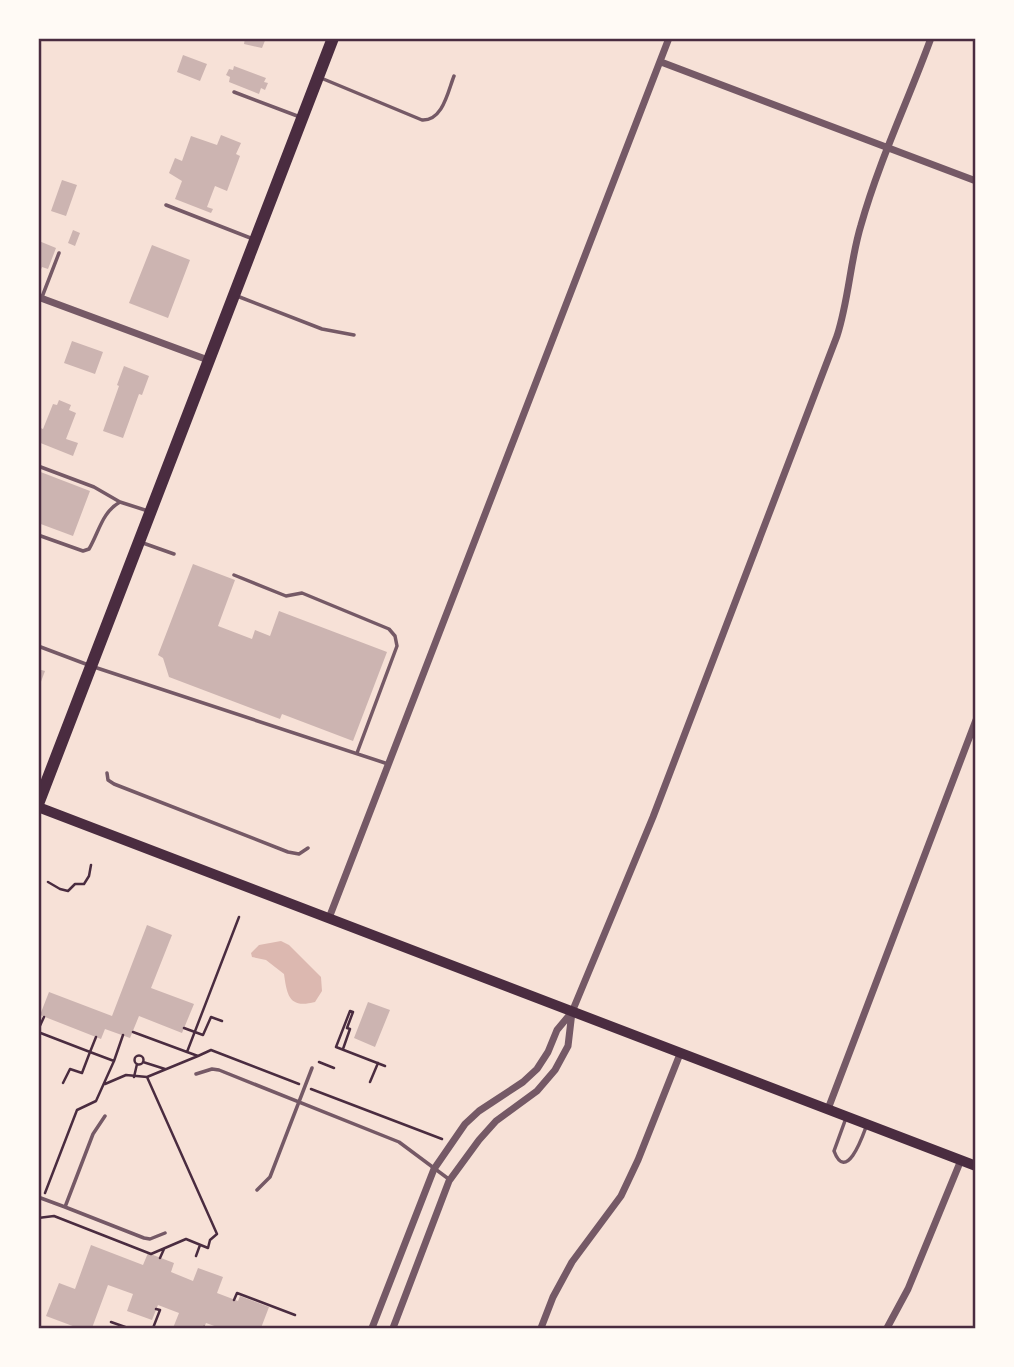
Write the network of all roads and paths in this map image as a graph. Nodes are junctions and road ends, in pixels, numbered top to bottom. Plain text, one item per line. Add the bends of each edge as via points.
1 (333, 38) edge
2 (669, 38) edge
3 (931, 38) edge
4 (661, 62) junction
5 (454, 76) dead end
6 (318, 77) junction
7 (234, 92) dead end
8 (302, 118) junction
9 (887, 149) junction
10 (975, 181) edge
11 (166, 205) dead end
12 (255, 240) junction
13 (59, 253) dead end
14 (234, 295) junction
15 (40, 298) edge
16 (354, 335) dead end
17 (208, 360) junction
18 (38, 466) edge
19 (120, 502) junction
20 (150, 512) junction
21 (38, 535) edge
22 (139, 542) junction
23 (174, 554) dead end
24 (234, 575) dead end
25 (38, 646) edge
26 (91, 666) junction
27 (975, 720) edge
28 (357, 753) junction
29 (390, 764) junction
30 (107, 773) dead end
31 (38, 806) edge
32 (308, 848) dead end
33 (91, 865) dead end
34 (48, 882) dead end
35 (239, 917) dead end
36 (329, 918) junction
37 (572, 1012) junction
38 (44, 1017) dead end
39 (222, 1021) dead end
40 (184, 1028) dead end
41 (38, 1031) edge
42 (133, 1032) dead end
43 (194, 1032) junction
44 (123, 1035) dead end
45 (96, 1037) dead end
46 (343, 1049) junction
47 (90, 1052) junction
48 (187, 1052) junction
49 (680, 1054) junction
50 (198, 1056) junction
51 (114, 1061) junction
52 (143, 1062) junction
53 (320, 1062) dead end
54 (377, 1063) junction
55 (137, 1064) junction
56 (386, 1066) dead end
57 (334, 1068) dead end
58 (165, 1069) junction
59 (312, 1069) dead end
60 (196, 1074) dead end
61 (134, 1077) junction
62 (147, 1077) junction
63 (370, 1082) dead end
64 (62, 1083) dead end
65 (105, 1084) junction
66 (305, 1086) junction
67 (300, 1102) junction
68 (828, 1109) junction
69 (105, 1116) dead end
70 (846, 1116) junction
71 (867, 1125) junction
72 (451, 1144) junction
73 (961, 1160) junction
74 (975, 1166) edge
75 (434, 1169) junction
76 (450, 1180) junction
77 (257, 1190) dead end
78 (41, 1198) edge
79 (65, 1207) junction
80 (38, 1218) edge
81 (164, 1233) dead end
82 (200, 1245) junction
83 (164, 1249) junction
84 (196, 1256) dead end
85 (160, 1258) dead end
86 (234, 1300) dead end
87 (156, 1309) dead end
88 (295, 1315) dead end
89 (111, 1322) dead end
90 (128, 1328) edge
91 (153, 1328) edge
92 (372, 1328) edge
93 (393, 1328) edge
94 (541, 1328) edge
95 (887, 1328) edge

1 - 6 main road
2 - 4 street
3 - 9 street
4 - 9 street
4 - 29 street
5 - 6 lane via 439,112 428,120
6 - 8 main road
7 - 8 lane
8 - 12 main road
9 - 10 street
9 - 37 street via 860,228 837,335 653,817
11 - 12 lane
12 - 14 main road
13 - 15 lane
14 - 16 lane via 322,329
14 - 17 main road
15 - 17 street
17 - 20 main road
18 - 19 lane
19 - 20 lane
19 - 21 lane via 104,516 89,549 74,549
20 - 22 main road
22 - 23 lane
22 - 26 main road
24 - 28 lane via 286,596 302,593 396,636 397,646
25 - 26 lane
26 - 28 lane
26 - 31 main road
27 - 68 street
28 - 29 lane
29 - 36 street
30 - 32 lane via 114,785 288,852 299,854
31 - 36 main road
33 - 34 path via 83,884 68,891
35 - 43 path
36 - 37 main road
37 - 49 main road
37 - 72 street via 537,1069 479,1111
37 - 76 street via 568,1046 555,1070 537,1091 496,1121
38 - 41 path
39 - 43 path via 211,1017 203,1035
40 - 43 path
41 - 47 path
42 - 48 path
43 - 48 path
44 - 51 path
45 - 47 path
46 - 46 path via 336,1047 350,1011 350,1030
46 - 54 path
47 - 51 path
47 - 64 path via 82,1073 70,1069
48 - 50 path
49 - 68 main road
49 - 94 street via 621,1196 572,1262
50 - 58 path
50 - 66 path via 211,1050
51 - 65 path
52 - 55 path
52 - 55 path via 137,1056
52 - 58 path
53 - 57 path
54 - 56 path
54 - 63 path
55 - 61 path
58 - 62 path
59 - 66 lane
60 - 67 lane via 219,1070
61 - 62 path
61 - 65 path via 126,1075
62 - 82 path via 217,1234 208,1248
65 - 78 path via 96,1101 77,1110
66 - 67 lane
66 - 72 path
67 - 75 lane via 399,1142
67 - 77 lane via 270,1177
68 - 70 main road
69 - 79 lane via 93,1134
70 - 71 main road
70 - 71 lane via 834,1151 842,1161 853,1158
71 - 73 main road
72 - 75 street
73 - 74 main road
73 - 95 street
75 - 76 lane
75 - 92 street
76 - 93 street
78 - 79 lane
79 - 81 lane via 144,1238
80 - 83 path via 54,1216 151,1254
82 - 83 path via 186,1240
82 - 84 path
83 - 85 path
86 - 88 path via 237,1293
87 - 91 path via 160,1310
89 - 90 path

